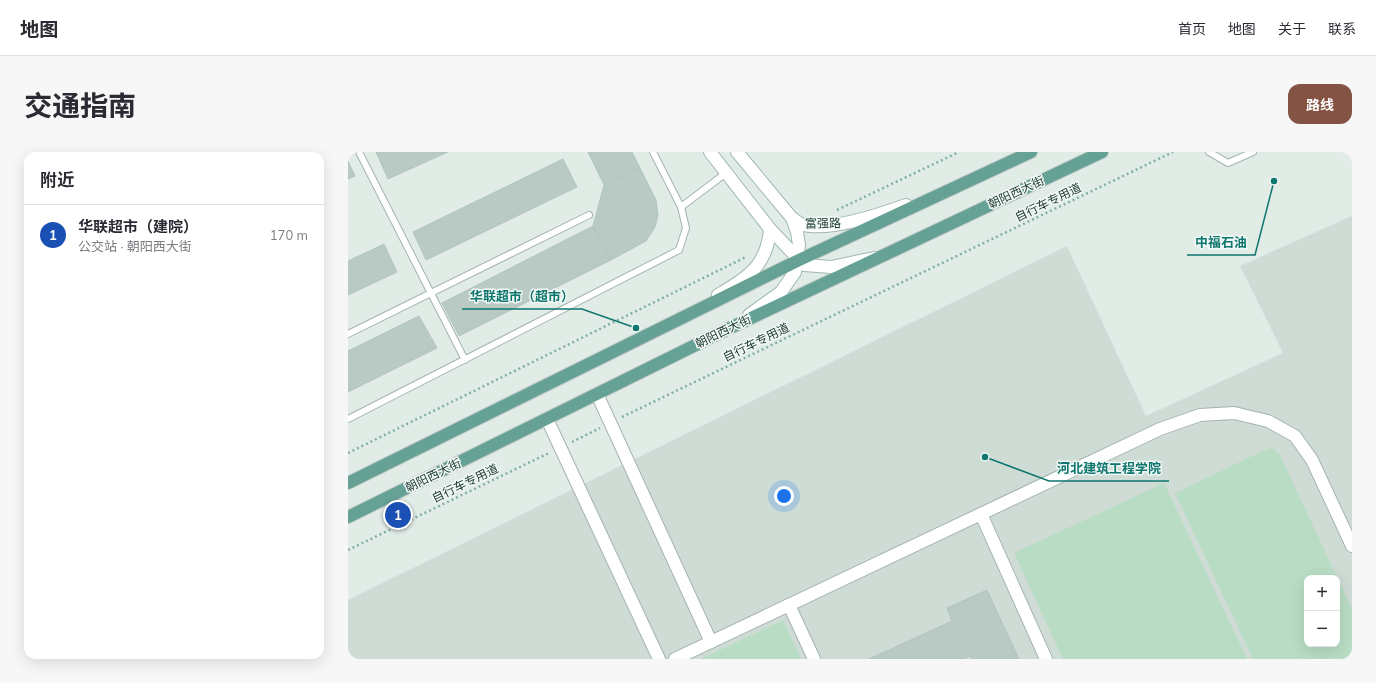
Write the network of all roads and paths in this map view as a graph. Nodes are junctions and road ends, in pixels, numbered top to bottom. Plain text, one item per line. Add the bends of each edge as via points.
1 (359, 152) edge
2 (652, 152) edge
3 (710, 152) edge
4 (737, 152) edge
5 (960, 152) edge
6 (1031, 152) edge
7 (1102, 152) edge
8 (1173, 152) edge
9 (1209, 152) edge
10 (1253, 152) edge
11 (726, 173) junction
12 (938, 195) junction
13 (681, 207) junction
14 (834, 211) dead end
15 (589, 215) dead end
16 (791, 217) junction
17 (770, 229) junction
18 (748, 256) dead end
19 (880, 257) junction
20 (797, 260) junction
21 (430, 295) junction
22 (679, 320) junction
23 (730, 328) junction
24 (348, 334) edge
25 (465, 360) junction
26 (597, 394) junction
27 (348, 419) edge
28 (547, 419) junction
29 (610, 423) junction
30 (560, 447) junction
31 (348, 453) edge
32 (348, 483) edge
33 (981, 514) junction
34 (348, 517) edge
35 (1352, 546) edge
36 (348, 550) edge
37 (789, 605) junction
38 (711, 642) junction
39 (659, 659) edge
40 (675, 659) edge
41 (814, 659) edge
42 (1046, 659) edge

1 - 21 lane
2 - 13 lane
3 - 11 street
4 - 16 street, 富强路
5 - 14 path
6 - 12 main road
7 - 19 main road, 朝阳西大街
8 - 29 path, 自行车专用道
9 - 10 lane via 1228,163
11 - 13 lane
11 - 17 street
12 - 16 street, 富强路 via 861,221 805,225
12 - 20 main road
13 - 25 lane via 686,228 679,250
15 - 21 lane
16 - 20 street via 798,232
17 - 20 street
17 - 22 street via 768,246 750,274
18 - 31 path
19 - 20 street via 831,267 804,265
19 - 23 main road, 朝阳西大街
20 - 22 main road
20 - 23 street via 796,272 781,292
21 - 24 lane
21 - 25 lane
22 - 32 main road
23 - 26 main road, 朝阳西大街
25 - 27 lane
26 - 28 main road, 朝阳西大街
26 - 29 street
28 - 30 street
28 - 34 main road, 朝阳西大街
29 - 30 path, 自行车专用道
29 - 38 street
30 - 36 path, 自行车专用道
30 - 39 street
33 - 35 street via 1160,429 1200,415 1234,413 1268,421 1295,436 1312,460
33 - 37 street
33 - 42 street
37 - 38 street
37 - 41 street
38 - 40 street

